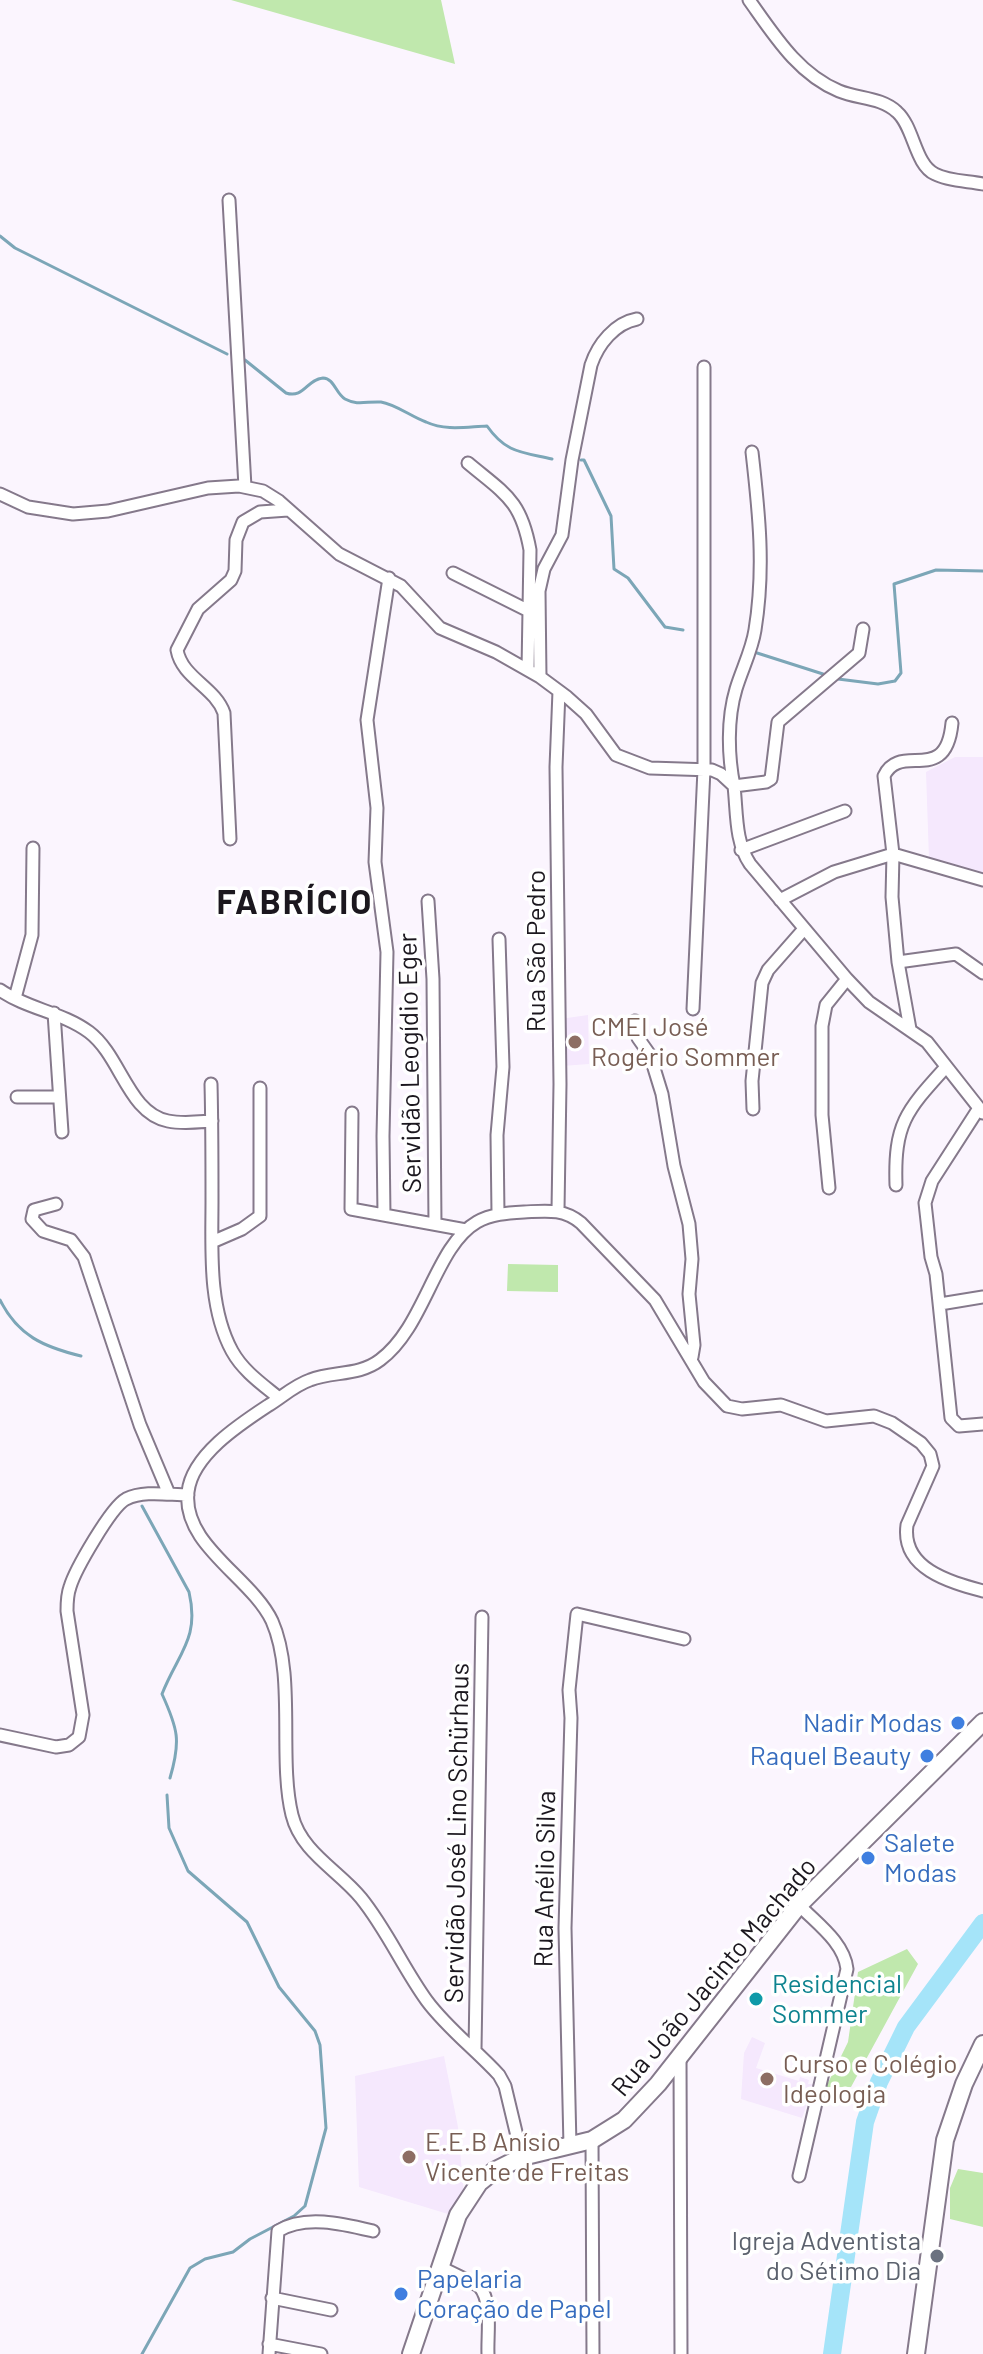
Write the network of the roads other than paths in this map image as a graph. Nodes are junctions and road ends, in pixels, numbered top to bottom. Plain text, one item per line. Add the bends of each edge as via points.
1 (749, 0) edge
2 (983, 184) edge
3 (229, 200) dead end
4 (637, 319) dead end
5 (704, 367) dead end
6 (752, 452) dead end
7 (468, 463) dead end
8 (245, 487) junction
9 (0, 494) edge
10 (288, 510) junction
11 (453, 573) dead end
12 (389, 578) junction
13 (527, 610) junction
14 (863, 629) dead end
15 (528, 670) junction
16 (540, 677) junction
17 (559, 691) junction
18 (952, 723) dead end
19 (704, 769) junction
20 (734, 786) junction
21 (845, 811) dead end
22 (230, 839) dead end
23 (33, 848) dead end
24 (741, 850) junction
25 (893, 854) junction
26 (983, 880) edge
27 (780, 900) junction
28 (428, 901) dead end
29 (804, 929) junction
30 (499, 939) dead end
31 (898, 962) junction
32 (983, 973) edge
33 (847, 979) junction
34 (0, 990) edge
35 (15, 998) junction
36 (693, 1009) dead end
37 (54, 1013) junction
38 (635, 1021) dead end
39 (910, 1029) junction
40 (945, 1068) junction
41 (211, 1084) dead end
42 (260, 1088) dead end
43 (17, 1097) dead end
44 (59, 1097) junction
45 (753, 1109) dead end
46 (981, 1110) edge
47 (352, 1113) dead end
48 (212, 1121) junction
49 (62, 1132) dead end
50 (896, 1185) dead end
51 (829, 1188) dead end
52 (56, 1204) dead end
53 (558, 1210) junction
54 (498, 1214) junction
55 (384, 1215) junction
56 (435, 1224) junction
57 (466, 1230) junction
58 (212, 1242) junction
59 (983, 1297) edge
60 (940, 1304) junction
61 (692, 1357) junction
62 (279, 1398) junction
63 (983, 1424) edge
64 (169, 1494) junction
65 (188, 1495) junction
66 (983, 1591) edge
67 (482, 1617) dead end
68 (684, 1639) dead end
69 (983, 1722) edge
70 (0, 1735) edge
71 (799, 1905) junction
72 (983, 2044) edge
73 (475, 2049) junction
74 (680, 2056) junction
75 (592, 2140) junction
76 (570, 2146) junction
77 (522, 2157) junction
78 (799, 2176) dead end
79 (373, 2231) dead end
80 (440, 2267) junction
81 (272, 2298) junction
82 (331, 2310) dead end
83 (269, 2349) edge
84 (321, 2354) edge
85 (411, 2354) edge
86 (488, 2354) edge
87 (593, 2354) edge
88 (681, 2354) edge
89 (916, 2354) edge

1 - 2 street via 811,75 897,112 929,170
3 - 8 street
4 - 16 street via 613,330 591,365 562,535 539,591
5 - 19 street
6 - 20 street via 762,578 753,638 732,708
7 - 13 street via 519,509 530,550
8 - 9 street via 191,491 82,513 42,510
8 - 10 street via 269,494
10 - 12 street via 339,554
10 - 22 street via 260,512 243,522 231,580 198,609 177,650 186,670 215,695 224,713
11 - 13 street
12 - 15 street via 440,628
12 - 55 street via 367,720 377,808 375,862 387,952
13 - 15 street
14 - 20 street via 859,653 778,722 771,779
15 - 16 street
16 - 17 street
17 - 19 street via 584,711 622,759 655,769
17 - 53 street, Rua São Pedro
18 - 25 street via 946,751 888,767 884,776
19 - 20 street via 720,773
19 - 36 street
20 - 24 street
21 - 24 street
23 - 35 street via 32,935
24 - 27 street
25 - 26 street
25 - 27 street via 834,872
25 - 31 street
27 - 29 street
28 - 56 street, Servidão Leogídio Eger
29 - 33 street
29 - 45 street via 762,983
30 - 54 street via 503,1067
31 - 32 street via 956,954
31 - 39 street
33 - 39 street via 869,1002
33 - 51 street via 826,1005 822,1026
34 - 35 street
35 - 37 street
37 - 44 street
37 - 48 street via 99,1041 149,1114 175,1122
38 - 61 street via 662,1094 689,1224
39 - 40 street
40 - 46 street
40 - 50 street via 902,1123
41 - 48 street
42 - 58 street via 260,1216
43 - 44 street
44 - 49 street
46 - 60 street via 932,1181 925,1203
47 - 55 street via 351,1209
48 - 58 street
52 - 64 street via 40,1207 32,1219 43,1231 71,1240 84,1257 140,1425
53 - 54 street
53 - 61 street via 581,1223 655,1300
54 - 57 street
55 - 56 street
56 - 57 street
57 - 62 street via 405,1335 382,1359 359,1371 308,1380
58 - 62 street via 227,1342 242,1366
59 - 60 street
60 - 63 street via 951,1418 959,1426
61 - 66 street via 704,1382 727,1406 781,1405 826,1421 874,1416 921,1443 933,1466 907,1525 910,1551 932,1573
62 - 65 street via 222,1437 193,1476
64 - 65 street
64 - 70 street via 134,1496 120,1503 70,1587 67,1611 83,1715 79,1737 56,1747
65 - 73 street via 199,1535 253,1594 276,1633 289,1804 298,1834 359,1895 427,2001
67 - 73 street, Servidão José Lino Schürhaus
68 - 76 street, Rua Anélio Silva via 577,1614 569,1690 565,1928
69 - 71 main road, Rua João Jacinto Machado
71 - 74 main road, Rua João Jacinto Machado
71 - 78 street via 837,1945 847,1969
72 - 89 main road via 945,2140
73 - 77 street via 505,2086
74 - 75 main road, Rua João Jacinto Machado via 624,2120
74 - 88 street
75 - 76 main road, Rua João Jacinto Machado
75 - 87 street
76 - 77 main road, Rua João Jacinto Machado
77 - 80 main road, Rua João Jacinto Machado via 494,2171 472,2192
79 - 81 street via 336,2223 299,2224 278,2231
80 - 85 main road, Rua João Jacinto Machado
80 - 86 street via 483,2292
81 - 82 street
81 - 83 street
83 - 84 street

